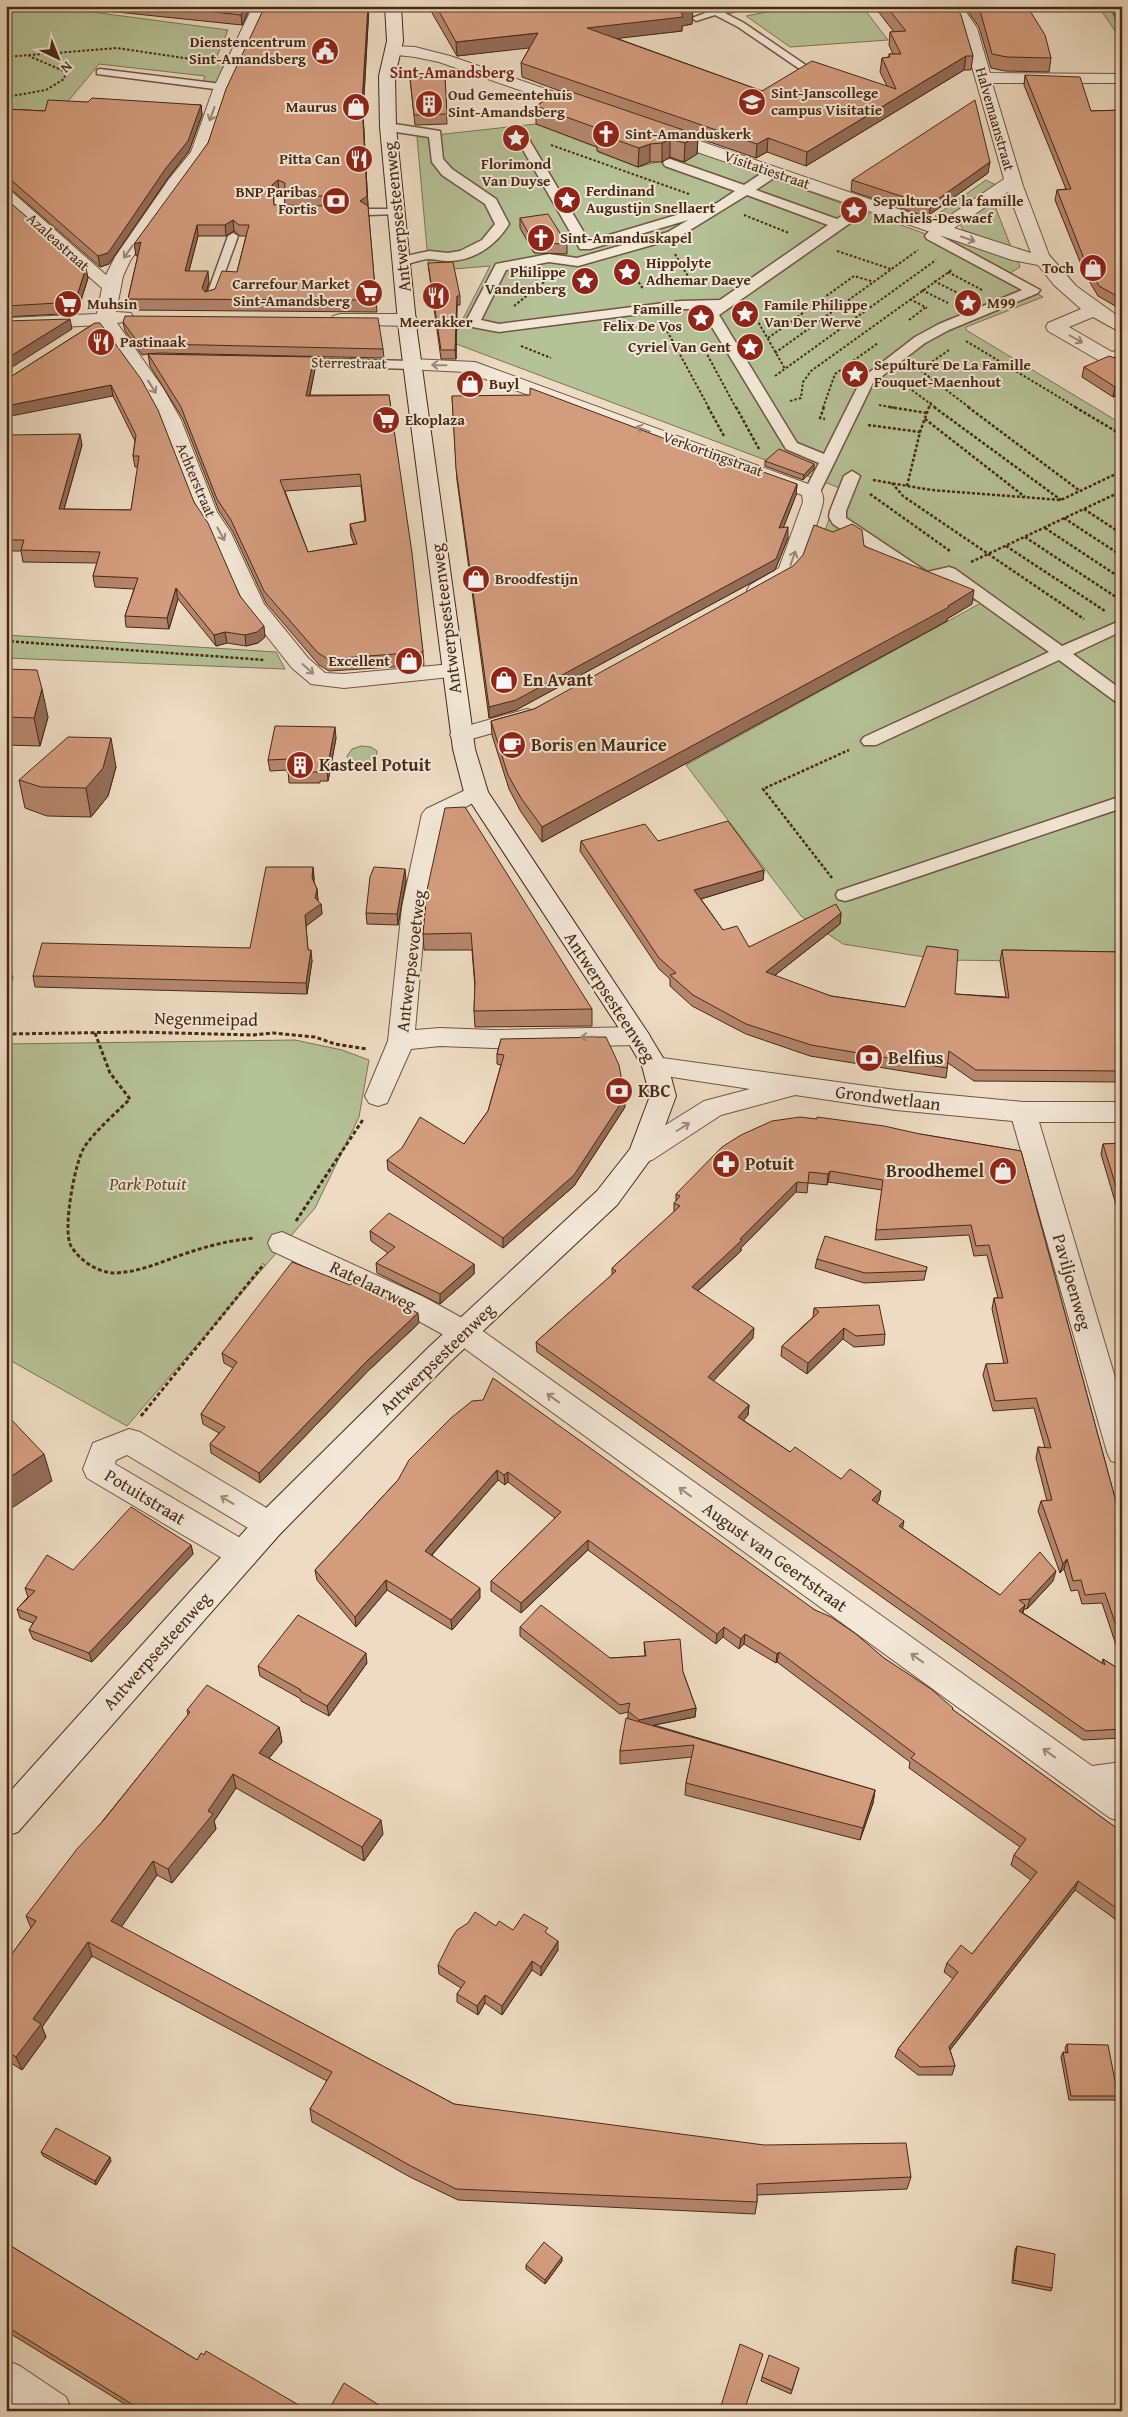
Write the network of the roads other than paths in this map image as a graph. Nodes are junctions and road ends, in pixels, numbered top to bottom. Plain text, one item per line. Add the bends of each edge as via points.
1 (261, 6) edge
2 (393, 6) edge
3 (701, 6) edge
4 (763, 6) edge
5 (954, 6) edge
6 (716, 12) junction
7 (696, 18) dead end
8 (394, 51) junction
9 (806, 70) edge
10 (100, 72) dead end
11 (983, 78) junction
12 (1119, 78) dead end
13 (222, 87) junction
14 (605, 114) edge
15 (388, 127) junction
16 (642, 127) edge
17 (523, 140) road end
18 (670, 163) edge
19 (773, 172) junction
20 (1013, 181) junction
21 (746, 191) junction
22 (6, 196) edge
23 (280, 196) edge
24 (868, 204) junction
25 (722, 206) junction
26 (306, 212) edge
27 (368, 212) edge
28 (397, 212) junction
29 (660, 223) junction
30 (838, 224) junction
31 (940, 230) junction
32 (672, 235) junction
33 (234, 236) edge
34 (402, 261) junction
35 (1044, 261) junction
36 (111, 286) junction
37 (722, 304) junction
38 (1093, 310) junction
39 (202, 311) joint
40 (140, 316) edge
41 (106, 318) junction
42 (224, 318) edge
43 (321, 319) edge
44 (408, 320) junction
45 (6, 324) edge
46 (1122, 327) edge
47 (75, 338) edge
48 (1122, 355) edge
49 (276, 362) edge
50 (412, 364) junction
51 (828, 461) junction
52 (850, 480) road end
53 (812, 492) junction
54 (744, 598) edge
55 (1122, 624) edge
56 (1062, 654) junction
57 (452, 671) junction
58 (1122, 698) edge
59 (545, 707) edge
60 (461, 735) junction
61 (870, 741) road end
62 (476, 792) junction
63 (1122, 802) edge
64 (845, 896) road end
65 (637, 1036) junction
66 (401, 1041) junction
67 (655, 1066) junction
68 (796, 1086) junction
69 (378, 1096) road end
70 (1023, 1112) junction
71 (1122, 1112) edge
72 (642, 1152) junction
73 (285, 1238) road end
74 (463, 1332) junction
75 (1122, 1452) edge
76 (269, 1525) junction
77 (243, 1555) junction
78 (1122, 1777) edge
79 (1088, 1782) junction
80 (1122, 1807) edge
81 (6, 1822) edge
82 (6, 2380) edge
83 (52, 2411) edge

1 - 13 street
2 - 8 street, Antwerpsesteenweg
3 - 6 lane
4 - 6 lane
5 - 11 street, Halvemaanstraat via 969,28
6 - 7 lane
6 - 9 lane via 741,25
8 - 14 street via 444,59
8 - 15 street, Antwerpsesteenweg via 387,76
10 - 13 lane
11 - 12 street
11 - 20 street, Halvemaanstraat
13 -> 36 street via 199,154 121,261
15 - 28 street, Antwerpsesteenweg
15 - 34 street via 435,134 437,159 447,172 491,202 502,224 485,245 461,254
16 - 19 street, Visitatiestraat
17 - 29 street via 585,246
18 - 21 street
19 - 21 street
19 - 24 street, Visitatiestraat
20 - 31 street
20 - 35 street, Halvemaanstraat
21 - 25 street
21 - 30 street
22 - 36 street, Azaleastraat
23 - 26 lane via 278,212
24 - 30 street
24 - 31 street, Visitatiestraat
25 - 29 street
25 - 32 street
27 - 28 lane
28 - 34 street, Antwerpsesteenweg
29 - 32 street
30 - 37 street
31 -> 35 street, Visitatiestraat via 1018,256
31 - 51 street via 932,236 1033,290 920,340 866,381
32 - 37 street via 578,262 549,258 501,267 472,323 499,328 654,308
33 - 39 lane
34 - 44 street, Antwerpsesteenweg
35 - 38 street via 1066,287
36 - 41 street
37 - 51 street via 711,314 791,446
38 - 46 street
38 -> 48 street via 1055,326 1112,360
39 - 42 street
40 - 41 street
41 - 45 street
41 - 47 street
41 -> 57 street, Achterstraat via 110,328 143,361 171,420 207,512 221,534 254,606 300,663 319,679 344,681
43 - 44 street
44 - 50 street, Antwerpsesteenweg
49 - 50 street, Sterrestraat
53 -> 50 street, Verkortingstraat via 468,366
50 - 57 street, Antwerpsesteenweg
51 - 53 street
52 - 56 street via 836,517 839,521 924,578 949,572
54 -> 53 street via 789,570 813,502
55 - 56 street
56 - 58 street
56 - 61 street
57 - 60 street, Antwerpsesteenweg
59 - 60 street via 526,717
60 - 62 street, Antwerpsesteenweg
62 - 65 street, Antwerpsesteenweg
62 - 66 street, Antwerpsevoetweg via 434,814 414,907
63 - 64 street
65 -> 66 street, Antwerpsevoetweg via 440,1037
65 - 67 street, Antwerpsesteenweg
66 - 69 street
67 - 68 street, Grondwetlaan
67 - 72 street, Antwerpsesteenweg via 663,1096
68 - 70 street, Grondwetlaan via 896,1100
72 -> 68 street via 713,1108
70 - 71 street, Grondwetlaan
70 - 75 street, Paviljoenweg
72 - 74 street, Antwerpsesteenweg via 607,1198
73 - 74 street, Ratelaarweg
74 - 76 street, Antwerpsesteenweg
79 -> 74 street, August van Geertstraat
76 - 77 street, Antwerpsesteenweg
76 -> 77 street, Potuitstraat via 129,1441 104,1452 98,1469
77 - 81 street, Antwerpsesteenweg
78 - 79 street
79 - 80 street, August van Geertstraat
82 - 83 street

